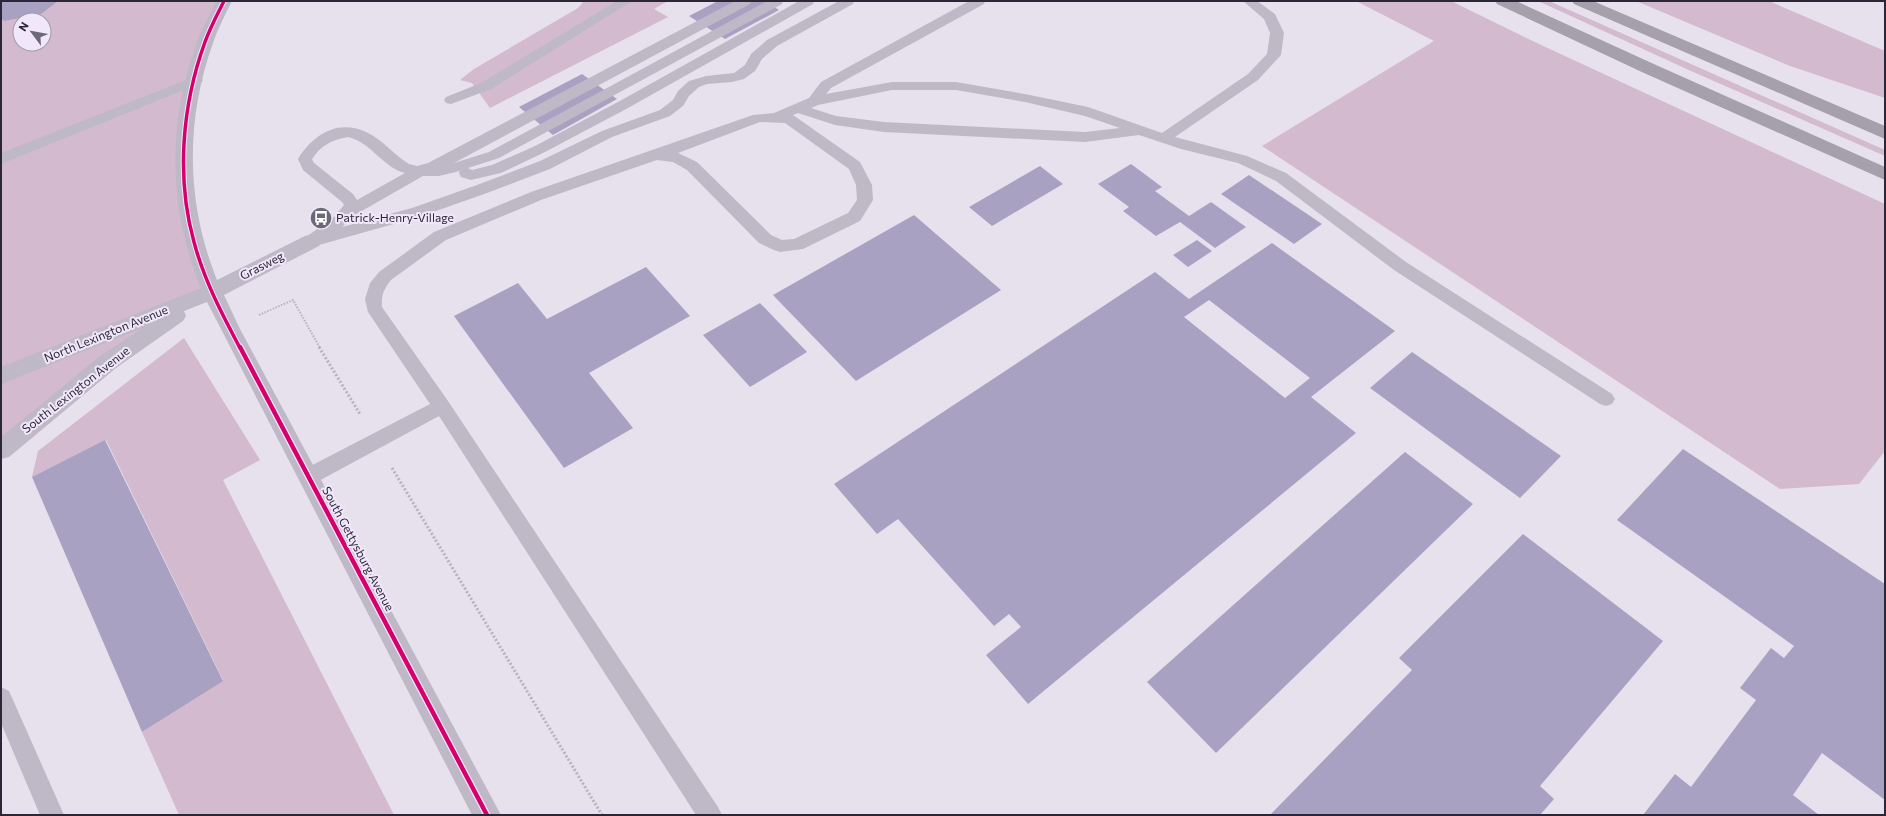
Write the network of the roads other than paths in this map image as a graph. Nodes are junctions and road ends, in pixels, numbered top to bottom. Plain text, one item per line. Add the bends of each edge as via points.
1 (224, 1) edge
2 (626, 1) edge
3 (745, 1) edge
4 (778, 1) edge
5 (808, 1) edge
6 (848, 1) edge
7 (979, 1) edge
8 (1249, 1) edge
9 (1503, 1) edge
10 (1580, 1) edge
11 (196, 80) junction
12 (451, 100) dead end
13 (814, 101) junction
14 (797, 108) junction
15 (776, 117) junction
16 (1140, 130) junction
17 (1885, 133) edge
18 (1164, 138) junction
19 (656, 155) junction
20 (1, 159) edge
21 (453, 168) junction
22 (420, 171) junction
23 (1885, 174) edge
24 (349, 212) junction
25 (312, 241) junction
26 (211, 292) junction
27 (1, 376) edge
28 (1606, 399) dead end
29 (442, 406) junction
30 (1, 450) edge
31 (308, 476) junction
32 (1, 698) edge
33 (52, 815) edge
34 (487, 815) edge
35 (710, 815) edge

1 - 11 street, South Gettysburg Avenue via 204,48
2 - 12 lane via 486,86
3 - 22 lane via 595,83
4 - 21 lane via 494,155
5 - 21 lane via 540,149 496,169 471,175
6 - 25 lane via 772,43 756,57 750,68 739,76 694,84 678,103 665,113 607,134 546,165 482,190 417,212
7 - 13 lane via 826,85
8 - 18 lane via 1270,17 1277,33 1274,55 1253,77
9 - 23 highway
10 - 17 highway
11 - 20 lane
11 - 26 street, South Gettysburg Avenue via 184,136 184,179 191,230
13 - 14 lane
13 - 16 lane via 892,86 956,86 1088,112
14 - 15 lane
14 - 16 lane via 835,120 884,127 1085,137
15 - 19 lane via 758,118
15 - 19 lane via 789,119 855,166 864,185 865,200 854,217 797,245 780,246 765,239 692,166 676,157
16 - 18 lane
18 - 28 lane via 1186,146 1242,159 1281,177 1400,266
19 - 29 lane via 536,196 440,236 385,276 376,287 374,308
21 - 22 lane
22 - 24 lane
22 - 24 lane via 409,171 399,166 364,135 350,131 324,138 312,147 305,159 308,166 348,198 352,206
24 - 25 lane
25 - 26 street, Grasweg
26 - 27 street, North Lexington Avenue
26 - 30 street, South Lexington Avenue via 108,362
26 - 31 street, South Gettysburg Avenue
29 - 31 lane
29 - 35 lane
31 - 34 street, South Gettysburg Avenue
32 - 33 lane

